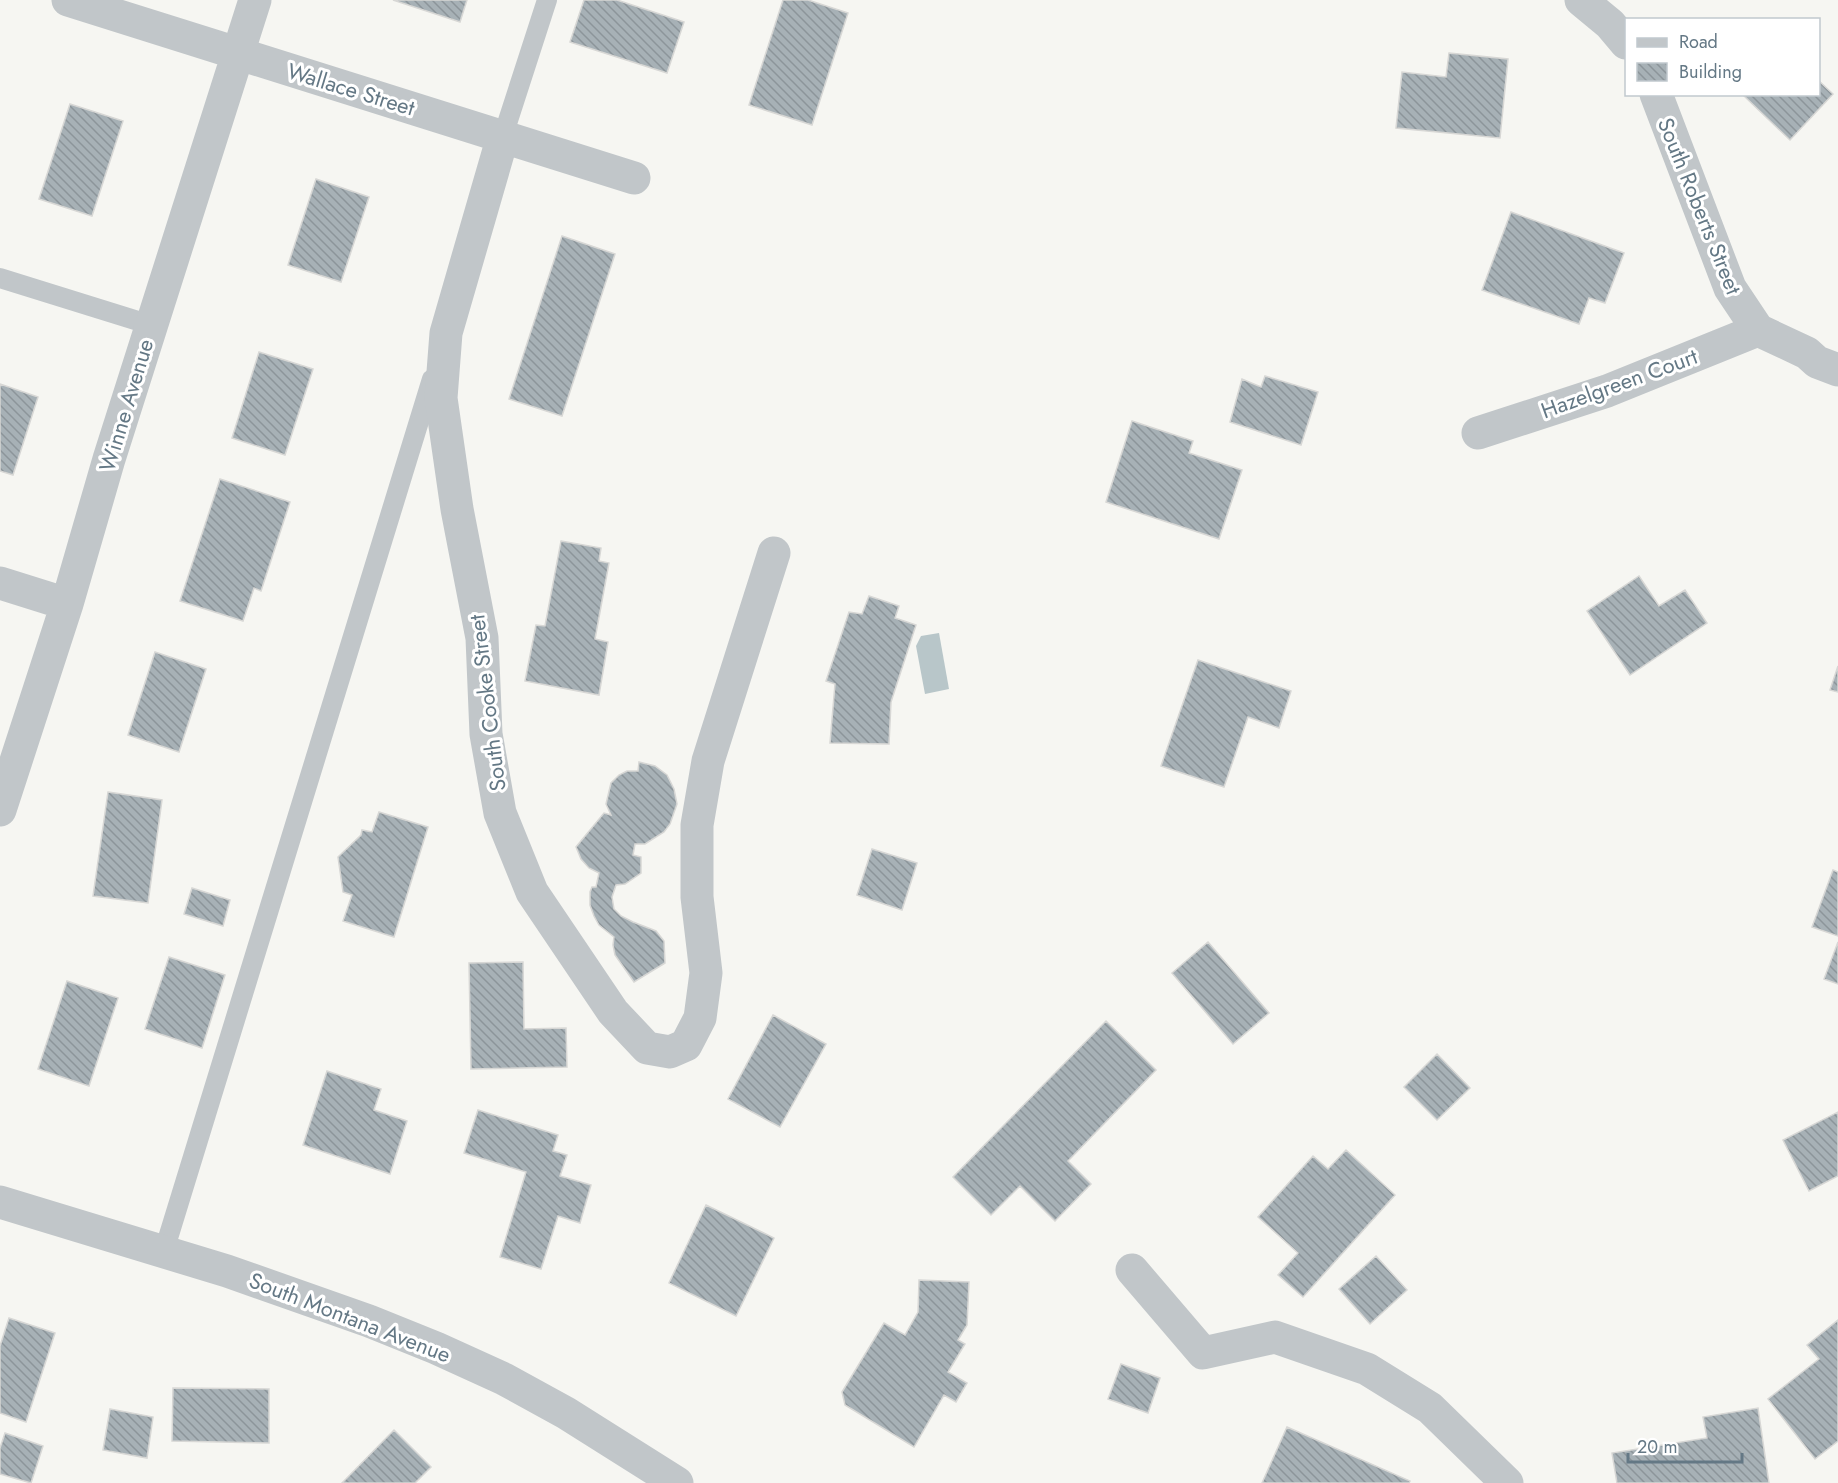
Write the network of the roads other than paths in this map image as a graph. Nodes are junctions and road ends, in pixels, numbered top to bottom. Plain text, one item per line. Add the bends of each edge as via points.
1 (68, 0) edge
2 (255, 0) edge
3 (547, 0) edge
4 (1581, 0) edge
5 (1625, 42) edge
6 (237, 53) junction
7 (1657, 96) edge
8 (502, 136) junction
9 (634, 178) dead end
10 (0, 278) edge
11 (151, 325) junction
12 (1758, 330) junction
13 (446, 333) junction
14 (1838, 370) edge
15 (1478, 433) dead end
16 (774, 553) dead end
17 (0, 583) edge
18 (67, 604) junction
19 (0, 810) edge
20 (0, 1202) edge
21 (164, 1251) junction
22 (1132, 1270) dead end
23 (677, 1483) edge
24 (1507, 1483) edge

1 - 6 street, Wallace Street
2 - 6 street, Winne Avenue
3 - 8 lane
4 - 5 street
6 - 8 street, Wallace Street
6 - 11 street, Winne Avenue
7 - 12 street, South Roberts Street via 1730,288
8 - 9 street, Wallace Street
8 - 13 street, South Cooke Street
10 - 11 lane
11 - 18 street, Winne Avenue
12 - 14 street
12 - 15 street, Hazelgreen Court via 1607,391
13 - 16 street, South Cooke Street via 441,398 482,638 486,734 500,813 532,892 613,1012 646,1048 670,1052 686,1045 700,1018 705,973 697,897 697,825 708,761
13 - 21 lane
17 - 18 street
18 - 19 street, Winne Avenue
20 - 21 street, South Montana Avenue
21 - 23 street, South Montana Avenue via 369,1321 446,1352 556,1407
22 - 24 street via 1203,1353 1275,1337 1367,1369 1431,1408

